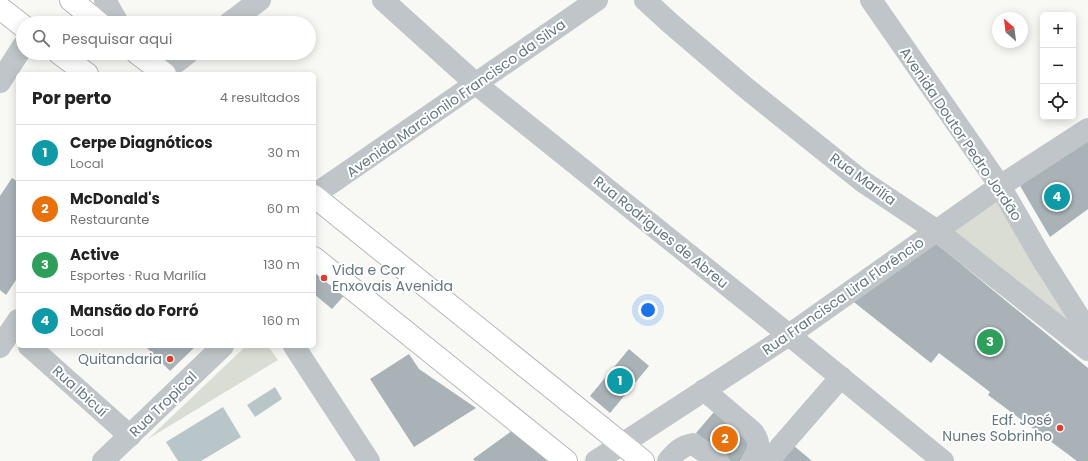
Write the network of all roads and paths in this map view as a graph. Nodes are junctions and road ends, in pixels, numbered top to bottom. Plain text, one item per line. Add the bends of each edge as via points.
1 (71, 0) edge
2 (105, 0) edge
3 (260, 0) edge
4 (383, 0) edge
5 (597, 0) edge
6 (645, 0) edge
7 (871, 0) edge
8 (0, 8) edge
9 (90, 16) edge
10 (114, 16) edge
11 (238, 16) edge
12 (16, 21) edge
13 (16, 57) edge
14 (67, 60) edge
15 (146, 60) edge
16 (179, 60) edge
17 (83, 72) edge
18 (162, 72) edge
19 (164, 72) edge
20 (0, 82) edge
21 (476, 84) junction
22 (1088, 129) edge
23 (1000, 186) junction
24 (316, 195) edge
25 (316, 198) edge
26 (937, 230) junction
27 (316, 260) edge
28 (1088, 330) edge
29 (789, 335) junction
30 (31, 348) edge
31 (221, 348) edge
32 (295, 348) edge
33 (1088, 350) edge
34 (841, 377) junction
35 (704, 390) junction
36 (130, 436) junction
37 (622, 443) junction
38 (103, 461) edge
39 (369, 461) edge
40 (566, 461) edge
41 (596, 461) edge
42 (643, 461) edge
43 (668, 461) edge
44 (718, 461) edge
45 (752, 461) edge
46 (768, 461) edge
47 (943, 461) edge

1 - 9 main road
2 - 10 street
3 - 11 street
4 - 21 street, Rua Rodrigues de Abreu
5 - 21 street, Avenida Marcionilo Francisco da Silva
6 - 26 street, Rua Marilía via 746,88 862,181
7 - 23 street, Avenida Doutor Pedro Jordão
8 - 12 main road
13 - 20 street
14 - 17 main road
15 - 18 main road
16 - 19 street
21 - 24 street, Avenida Marcionilo Francisco da Silva
21 - 29 street, Rua Rodrigues de Abreu
22 - 23 street, Rua Francisca Lira Florêncio
23 - 26 street, Rua Francisca Lira Florêncio
23 - 28 street, Avenida Doutor Pedro Jordão via 1041,257
25 - 37 main road
26 - 29 street, Rua Francisca Lira Florêncio
26 - 33 street, Rua Marilía
27 - 40 main road
29 - 34 street, Rua Rodrigues de Abreu
29 - 35 street, Rua Francisca Lira Florêncio
30 - 36 street, Rua Ibicuí
31 - 36 street, Rua Tropical
32 - 39 street
34 - 46 street
34 - 47 street, Rua Rodrigues de Abreu
35 - 37 street, Rua Francisca Lira Florêncio
35 - 45 street via 758,439 760,445
36 - 38 street, Rua Tropical
37 - 41 street, Rua Francisca Lira Florêncio
37 - 42 main road
43 - 44 street via 678,450 694,444

